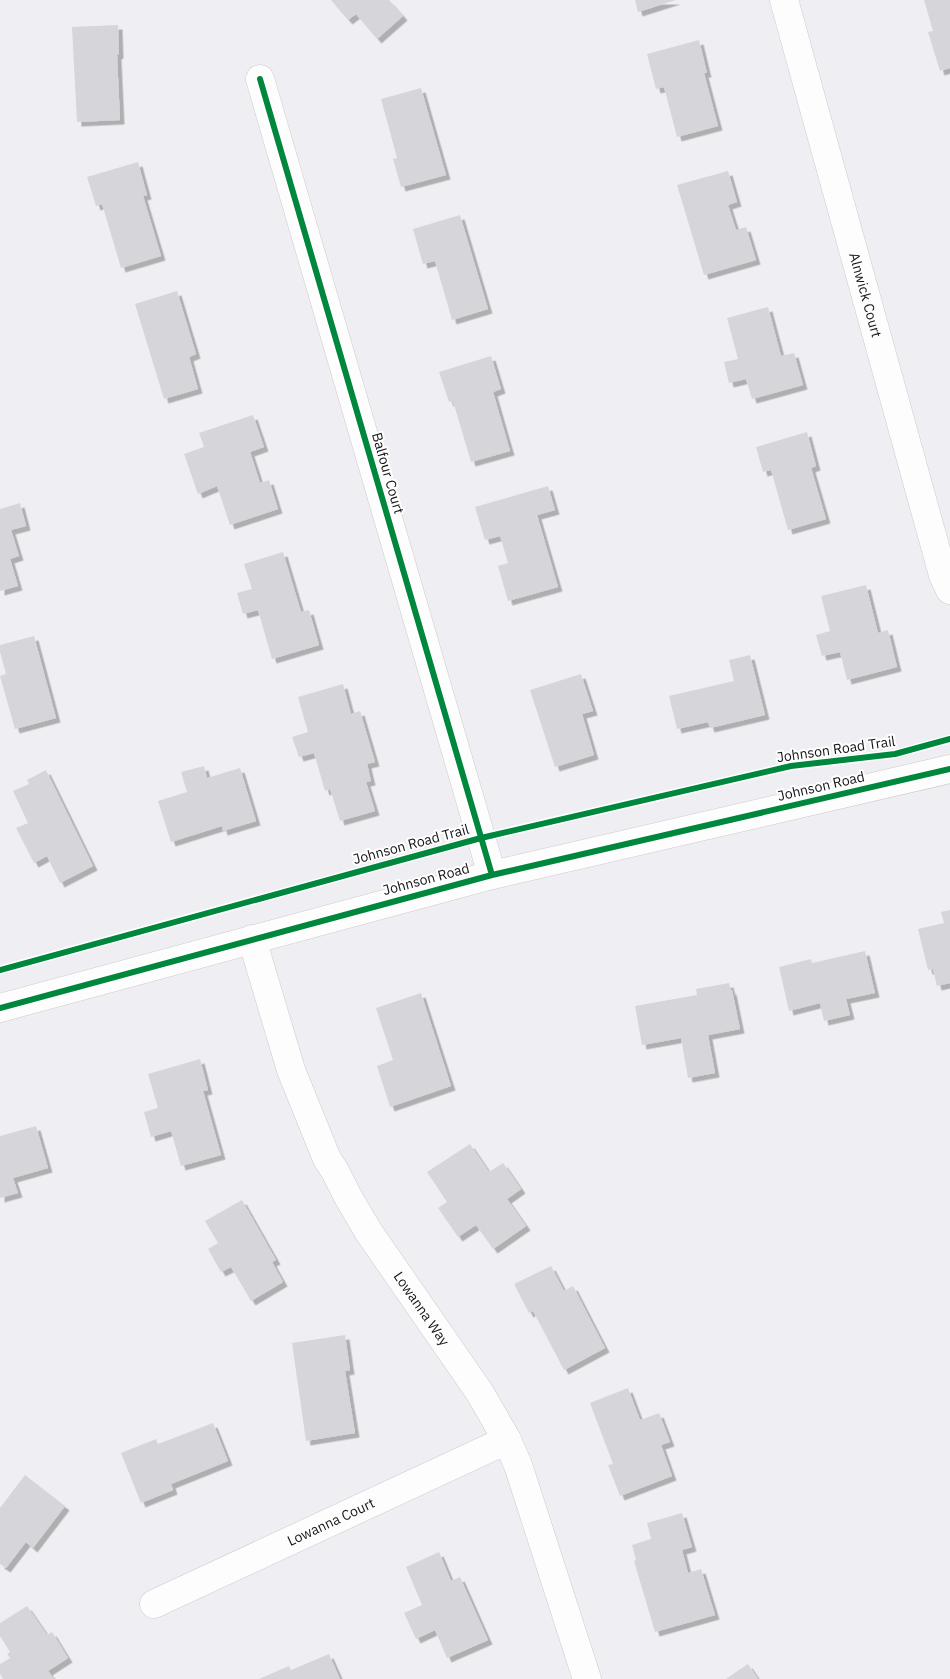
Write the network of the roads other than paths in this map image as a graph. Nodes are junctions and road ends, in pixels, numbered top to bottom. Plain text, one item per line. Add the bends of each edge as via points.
1 (784, 0) edge
2 (260, 78) dead end
3 (950, 590) edge
4 (950, 770) edge
5 (492, 875) junction
6 (252, 939) junction
7 (0, 1008) edge
8 (507, 1440) junction
9 (154, 1604) dead end
10 (587, 1679) edge

1 - 3 street, Alnwick Court via 943,575
2 - 5 street, Balfour Court
4 - 5 street, Johnson Road
5 - 6 street, Johnson Road
6 - 7 street, Johnson Road
6 - 8 street, Lowanna Way via 291,1070 327,1159 368,1231 480,1393
8 - 9 street, Lowanna Court
8 - 10 street, Lowanna Way

